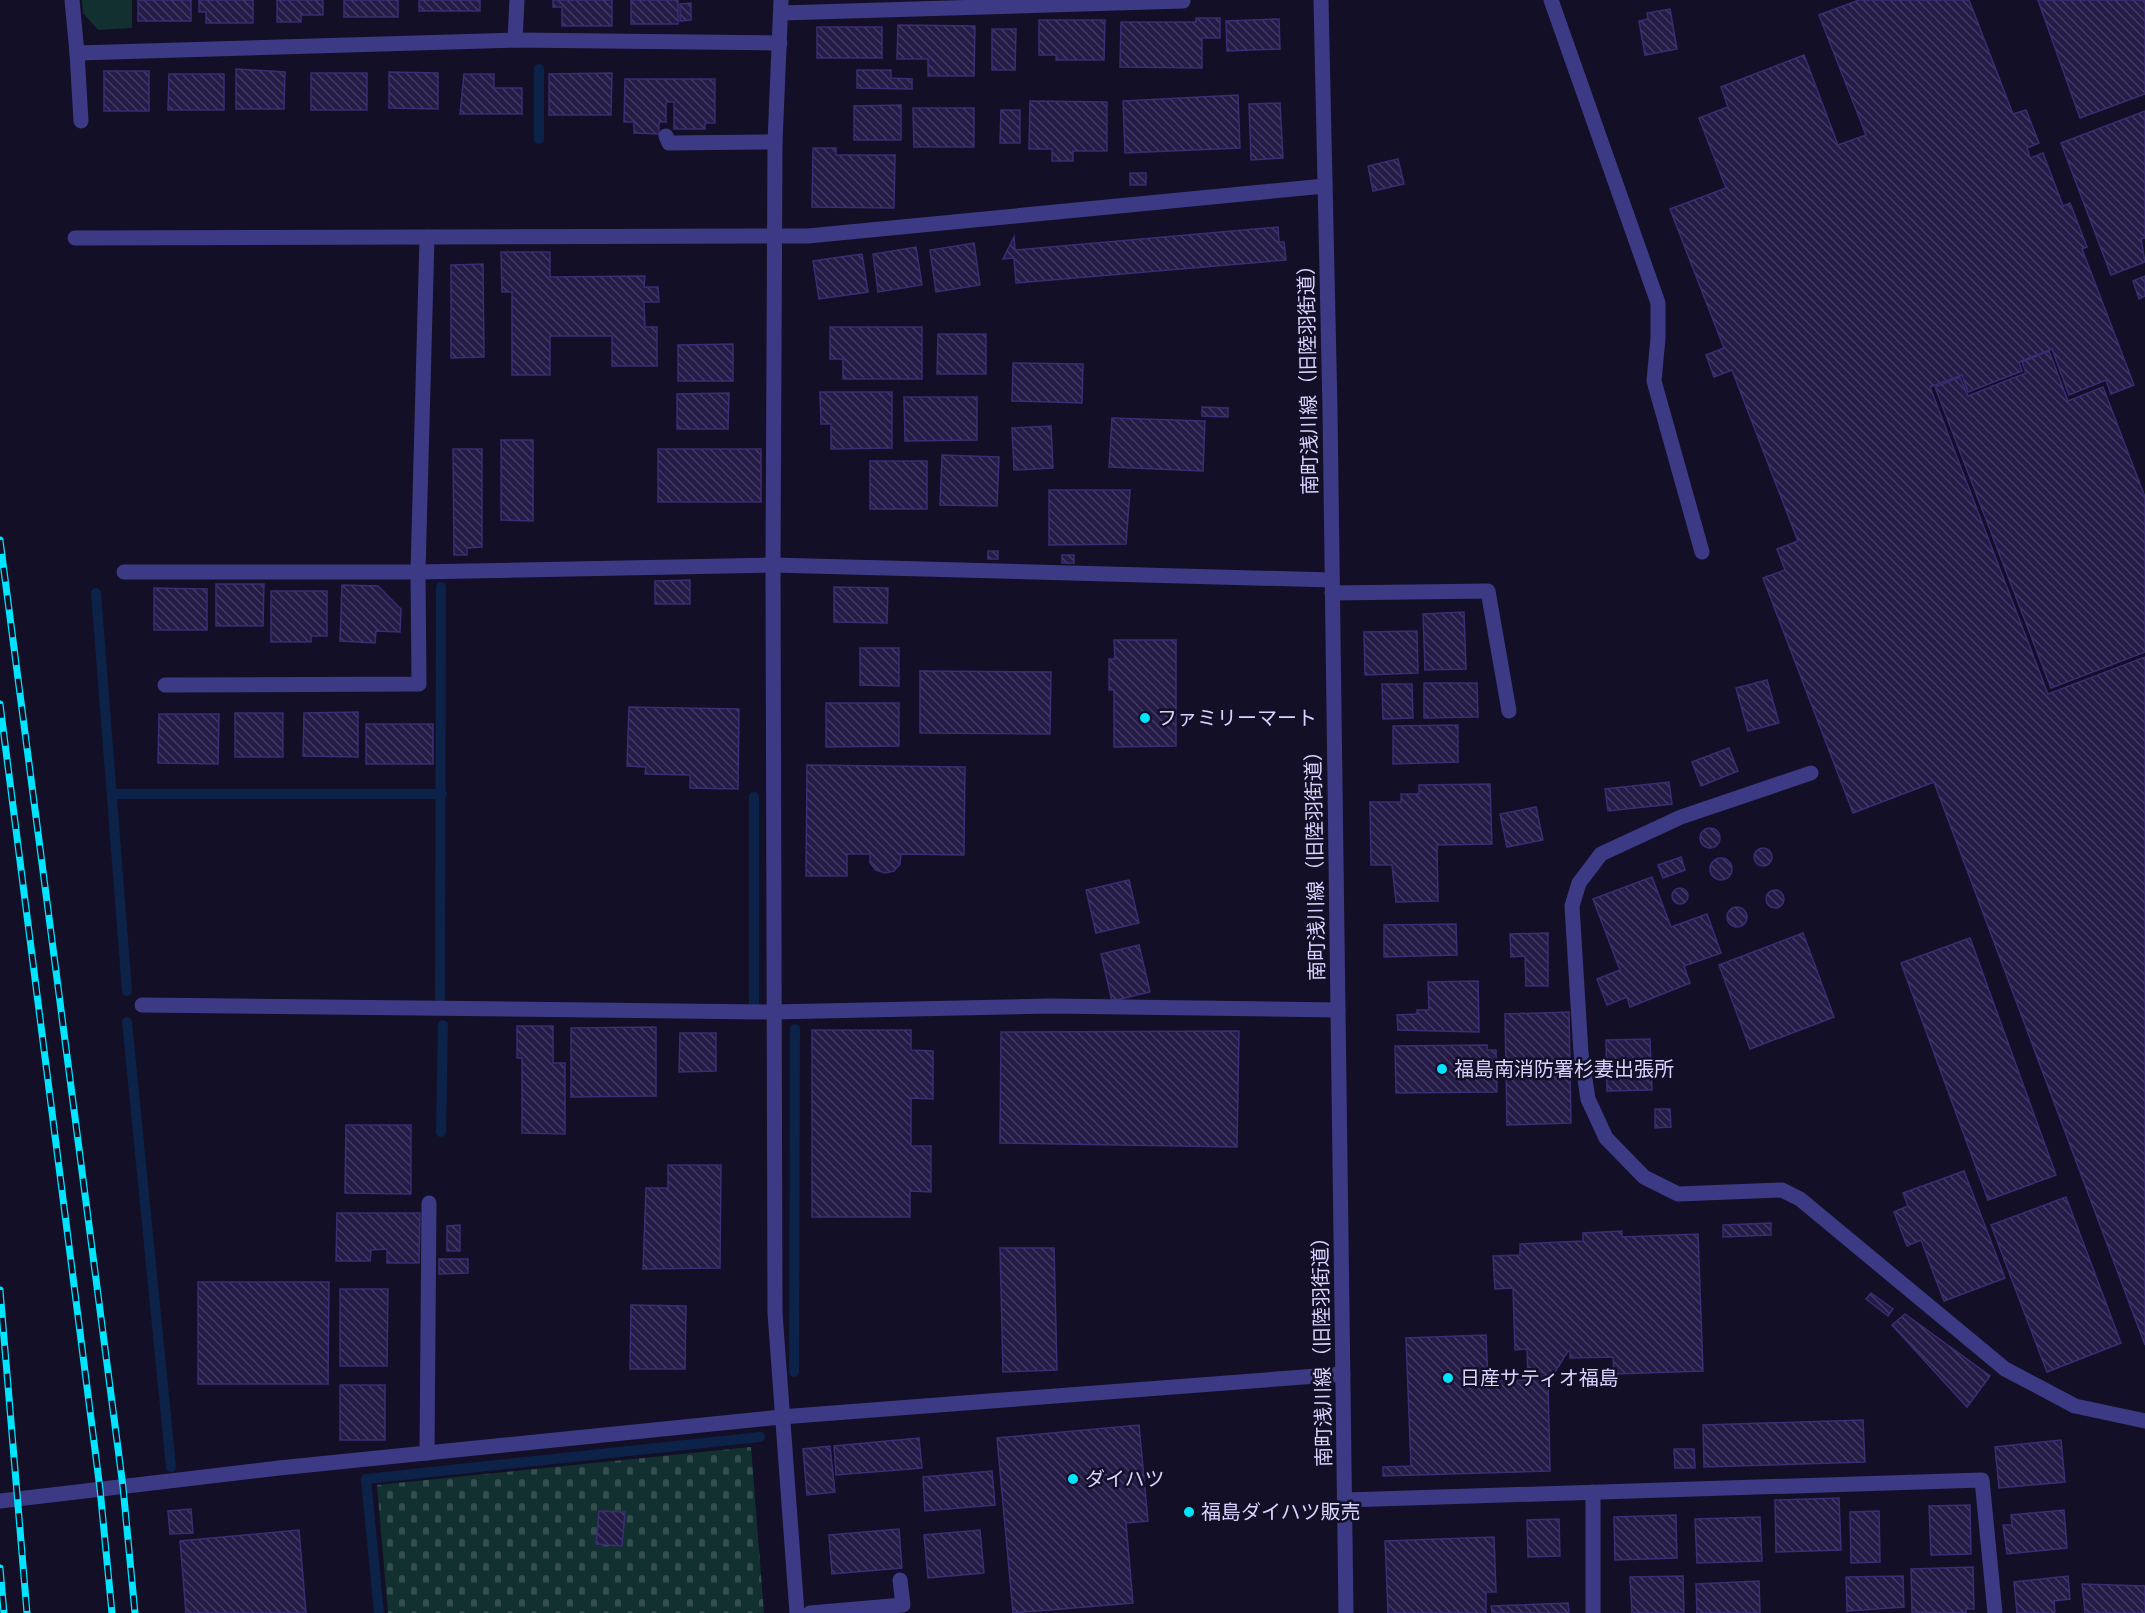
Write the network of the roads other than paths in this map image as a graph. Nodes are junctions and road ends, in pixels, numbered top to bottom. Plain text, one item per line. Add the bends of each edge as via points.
1 (72, 0) edge
2 (517, 0) edge
3 (1321, 0) edge
4 (1551, 0) edge
5 (1183, 1) edge
6 (781, 6) edge
7 (515, 40) junction
8 (780, 43) junction
9 (77, 53) junction
10 (81, 121) dead end
11 (666, 136) dead end
12 (776, 142) junction
13 (1325, 186) junction
14 (427, 237) junction
15 (775, 237) junction
16 (75, 238) dead end
17 (1702, 552) dead end
18 (773, 564) junction
19 (124, 572) dead end
20 (418, 572) junction
21 (1332, 586) junction
22 (165, 685) dead end
23 (1509, 711) dead end
24 (1811, 773) dead end
25 (142, 1005) dead end
26 (1338, 1010) junction
27 (773, 1012) junction
28 (429, 1203) dead end
29 (1343, 1374) junction
30 (781, 1417) junction
31 (2145, 1421) edge
32 (427, 1453) junction
33 (1593, 1492) junction
34 (1346, 1500) junction
35 (0, 1501) edge
36 (900, 1580) dead end
37 (797, 1613) edge
38 (810, 1613) edge
39 (1346, 1613) edge
40 (1593, 1613) edge
41 (1995, 1613) edge

1 - 9 street
2 - 7 street
3 - 13 street, 南町浅川線（旧陸羽街道）
4 - 17 street via 1658,303 1654,381
5 - 6 street
6 - 8 street
7 - 8 street
7 - 9 street
8 - 12 street
9 - 10 street
11 - 12 street via 669,143
12 - 15 street
13 - 15 street
13 - 21 street, 南町浅川線（旧陸羽街道）
14 - 15 street
14 - 16 street
14 - 20 street
15 - 18 street
18 - 20 street
18 - 21 street
18 - 27 street
19 - 20 street
20 - 22 street via 419,684
21 - 23 street via 1488,591
21 - 26 street, 南町浅川線（旧陸羽街道）
24 - 31 street via 1681,817 1601,854 1579,883 1572,906 1581,1053 1588,1099 1606,1138 1644,1177 1678,1194 1782,1190 1800,1199 2005,1369 2075,1406
25 - 27 street
26 - 27 street via 1050,1006
26 - 29 street, 南町浅川線（旧陸羽街道）
27 - 30 street
28 - 32 street
29 - 30 street
29 - 34 street, 南町浅川線（旧陸羽街道）
30 - 32 street
30 - 37 street
32 - 35 street
33 - 34 street
33 - 40 street
33 - 41 street via 1982,1480
34 - 39 street, 南町浅川線（旧陸羽街道）
36 - 38 street via 903,1605

